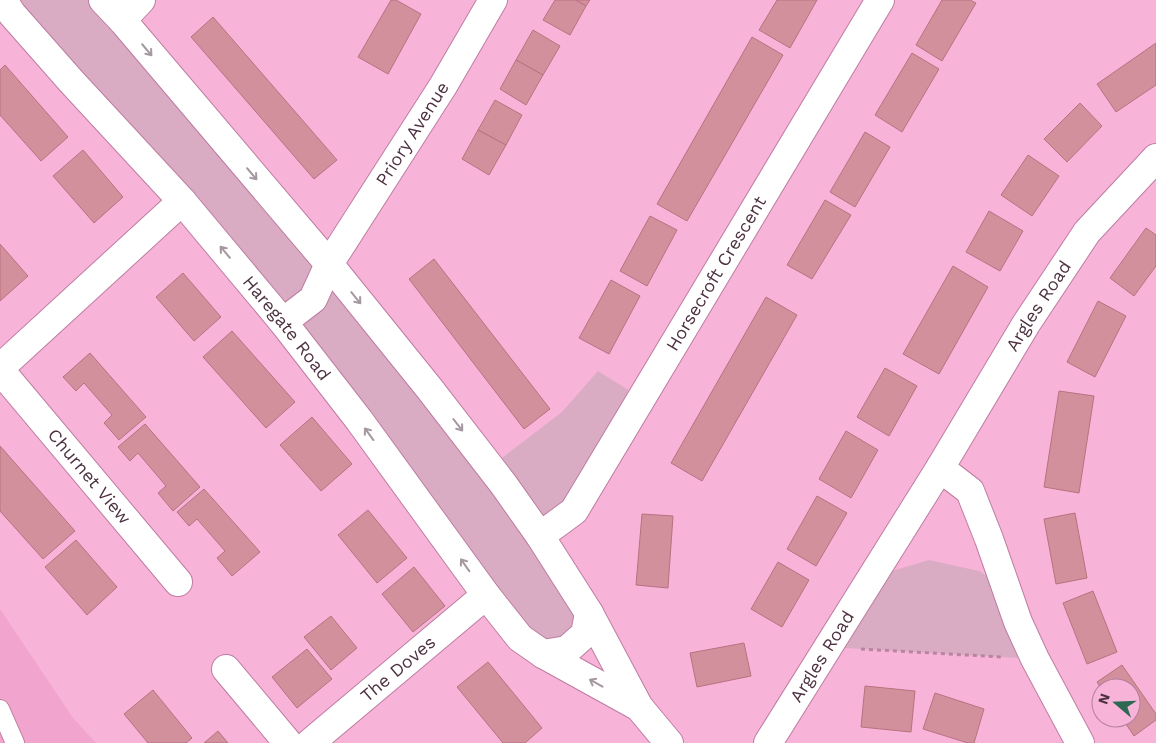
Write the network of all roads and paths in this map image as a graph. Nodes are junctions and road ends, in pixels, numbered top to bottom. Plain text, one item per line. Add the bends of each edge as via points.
1 (103, 0) edge
2 (141, 0) edge
3 (493, 0) edge
4 (880, 0) edge
5 (9, 5) edge
6 (122, 20) junction
7 (1156, 158) edge
8 (182, 201) junction
9 (329, 264) junction
10 (284, 322) junction
11 (0, 369) edge
12 (940, 468) junction
13 (540, 536) junction
14 (178, 582) dead end
15 (486, 595) junction
16 (589, 613) junction
17 (828, 647) junction
18 (543, 654) junction
19 (1035, 659) junction
20 (226, 669) dead end
21 (639, 707) junction
22 (0, 709) edge
23 (15, 743) edge
24 (288, 743) edge
25 (310, 743) edge
26 (669, 743) edge
27 (768, 743) edge
28 (1080, 743) edge

1 - 6 street, Haregate Road
2 - 6 street
3 - 9 street, Priory Avenue
4 - 13 street, Horsecroft Crescent via 574,511
5 - 8 street, Haregate Road via 71,81
6 -> 9 street, Haregate Road
7 - 12 street, Argles Road via 1087,232 1026,324
10 -> 8 street, Haregate Road
8 - 11 street, Churnet View
9 - 10 street, Priory Avenue via 313,299
9 -> 13 street, Haregate Road via 429,388
15 -> 10 street, Haregate Road
11 - 14 street, Churnet View
12 - 17 street, Argles Road
12 - 19 street via 970,491 1018,622
13 - 16 street, Haregate Road
15 - 18 street, Haregate Road via 520,638
15 - 25 street, The Doves
16 - 18 street via 584,634 567,650
16 - 21 street, Haregate Road
17 - 19 path
17 - 27 street, Argles Road
21 -> 18 street, Haregate Road
19 - 28 street
20 - 24 street
21 - 26 street, Haregate Road
22 - 23 lane

